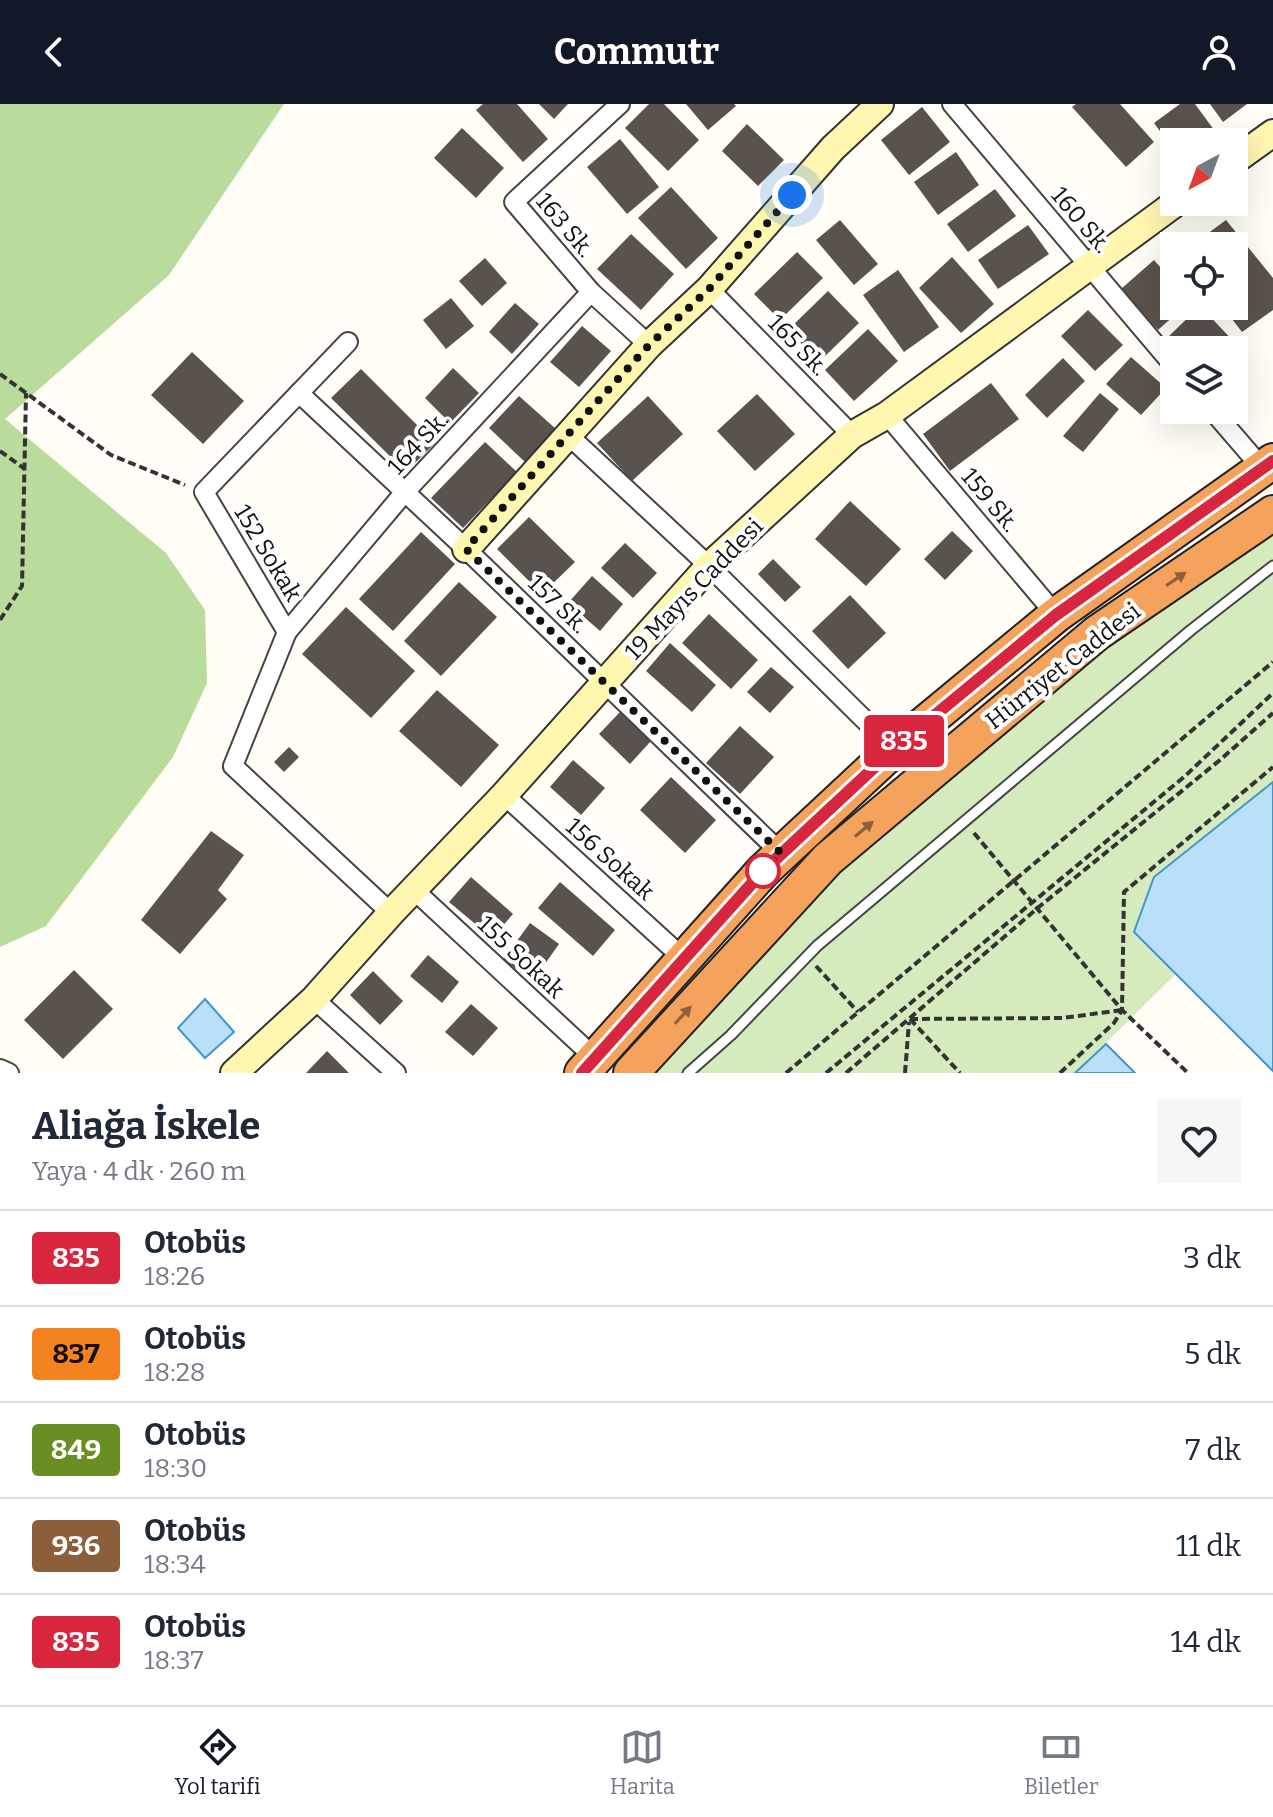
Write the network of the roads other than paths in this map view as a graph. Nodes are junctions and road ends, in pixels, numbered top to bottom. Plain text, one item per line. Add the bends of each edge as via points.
1 (620, 104) edge
2 (880, 104) edge
3 (952, 104) edge
4 (1273, 133) edge
5 (1248, 151) edge
6 (1160, 214) edge
7 (1088, 266) junction
8 (709, 289) junction
9 (591, 292) junction
10 (348, 342) dead end
11 (649, 345) junction
12 (1160, 350) edge
13 (299, 393) junction
14 (887, 415) junction
15 (1226, 424) edge
16 (567, 434) junction
17 (852, 435) junction
18 (1267, 465) edge
19 (404, 493) junction
20 (1273, 513) edge
21 (466, 549) junction
22 (709, 566) junction
23 (1273, 566) edge
24 (1056, 615) junction
25 (287, 632) junction
26 (605, 682) junction
27 (894, 749) junction
28 (504, 795) junction
29 (781, 853) junction
30 (414, 890) junction
31 (391, 913) junction
32 (683, 958) junction
33 (314, 999) junction
34 (589, 1066) edge
35 (0, 1069) edge
36 (9, 1073) edge
37 (234, 1073) edge
38 (396, 1073) edge
39 (631, 1073) edge
40 (688, 1073) edge

1 - 9 street, 163 Sk. via 514,202
2 - 8 street via 833,148
3 - 7 street, 160 Sk.
4 - 5 street
6 - 7 street, 19 Mayıs Caddesi
7 - 12 street, 160 Sk.
7 - 14 street, 19 Mayıs Caddesi
8 - 11 street
8 - 17 street, 165 Sk.
9 - 11 street, 163 Sk.
9 - 19 street, 164 Sk.
10 - 13 street, 152 Sokak
11 - 16 street
13 - 19 street, 157 Sk.
13 - 25 street, 152 Sokak via 204,492
14 - 17 street, 19 Mayıs Caddesi
14 - 24 street, 159 Sk.
15 - 18 street
16 - 21 street
16 - 22 street
17 - 22 street, 19 Mayıs Caddesi
18 - 24 highway, Hürriyet Caddesi
19 - 21 street, 157 Sk.
19 - 25 street, 164 Sk.
39 -> 20 highway, Hürriyet Caddesi via 828,859 1097,633
21 - 26 street, 157 Sk.
22 - 26 street, 19 Mayıs Caddesi
22 - 27 street
23 - 40 lane via 807,956
24 - 27 highway, Hürriyet Caddesi
25 - 31 street, 152 Sokak via 233,766
26 - 28 street, 19 Mayıs Caddesi
26 - 29 street, 157 Sk.
27 - 29 highway, Hürriyet Caddesi
28 - 30 street, 19 Mayıs Caddesi
28 - 32 street, 156 Sokak
29 - 32 highway, Hürriyet Caddesi
30 - 31 street, 19 Mayıs Caddesi
30 - 34 street, 155 Sokak
31 - 33 street, 19 Mayıs Caddesi
32 - 34 highway, Hürriyet Caddesi
33 - 37 street, 19 Mayıs Caddesi
33 - 38 street
35 - 36 street

